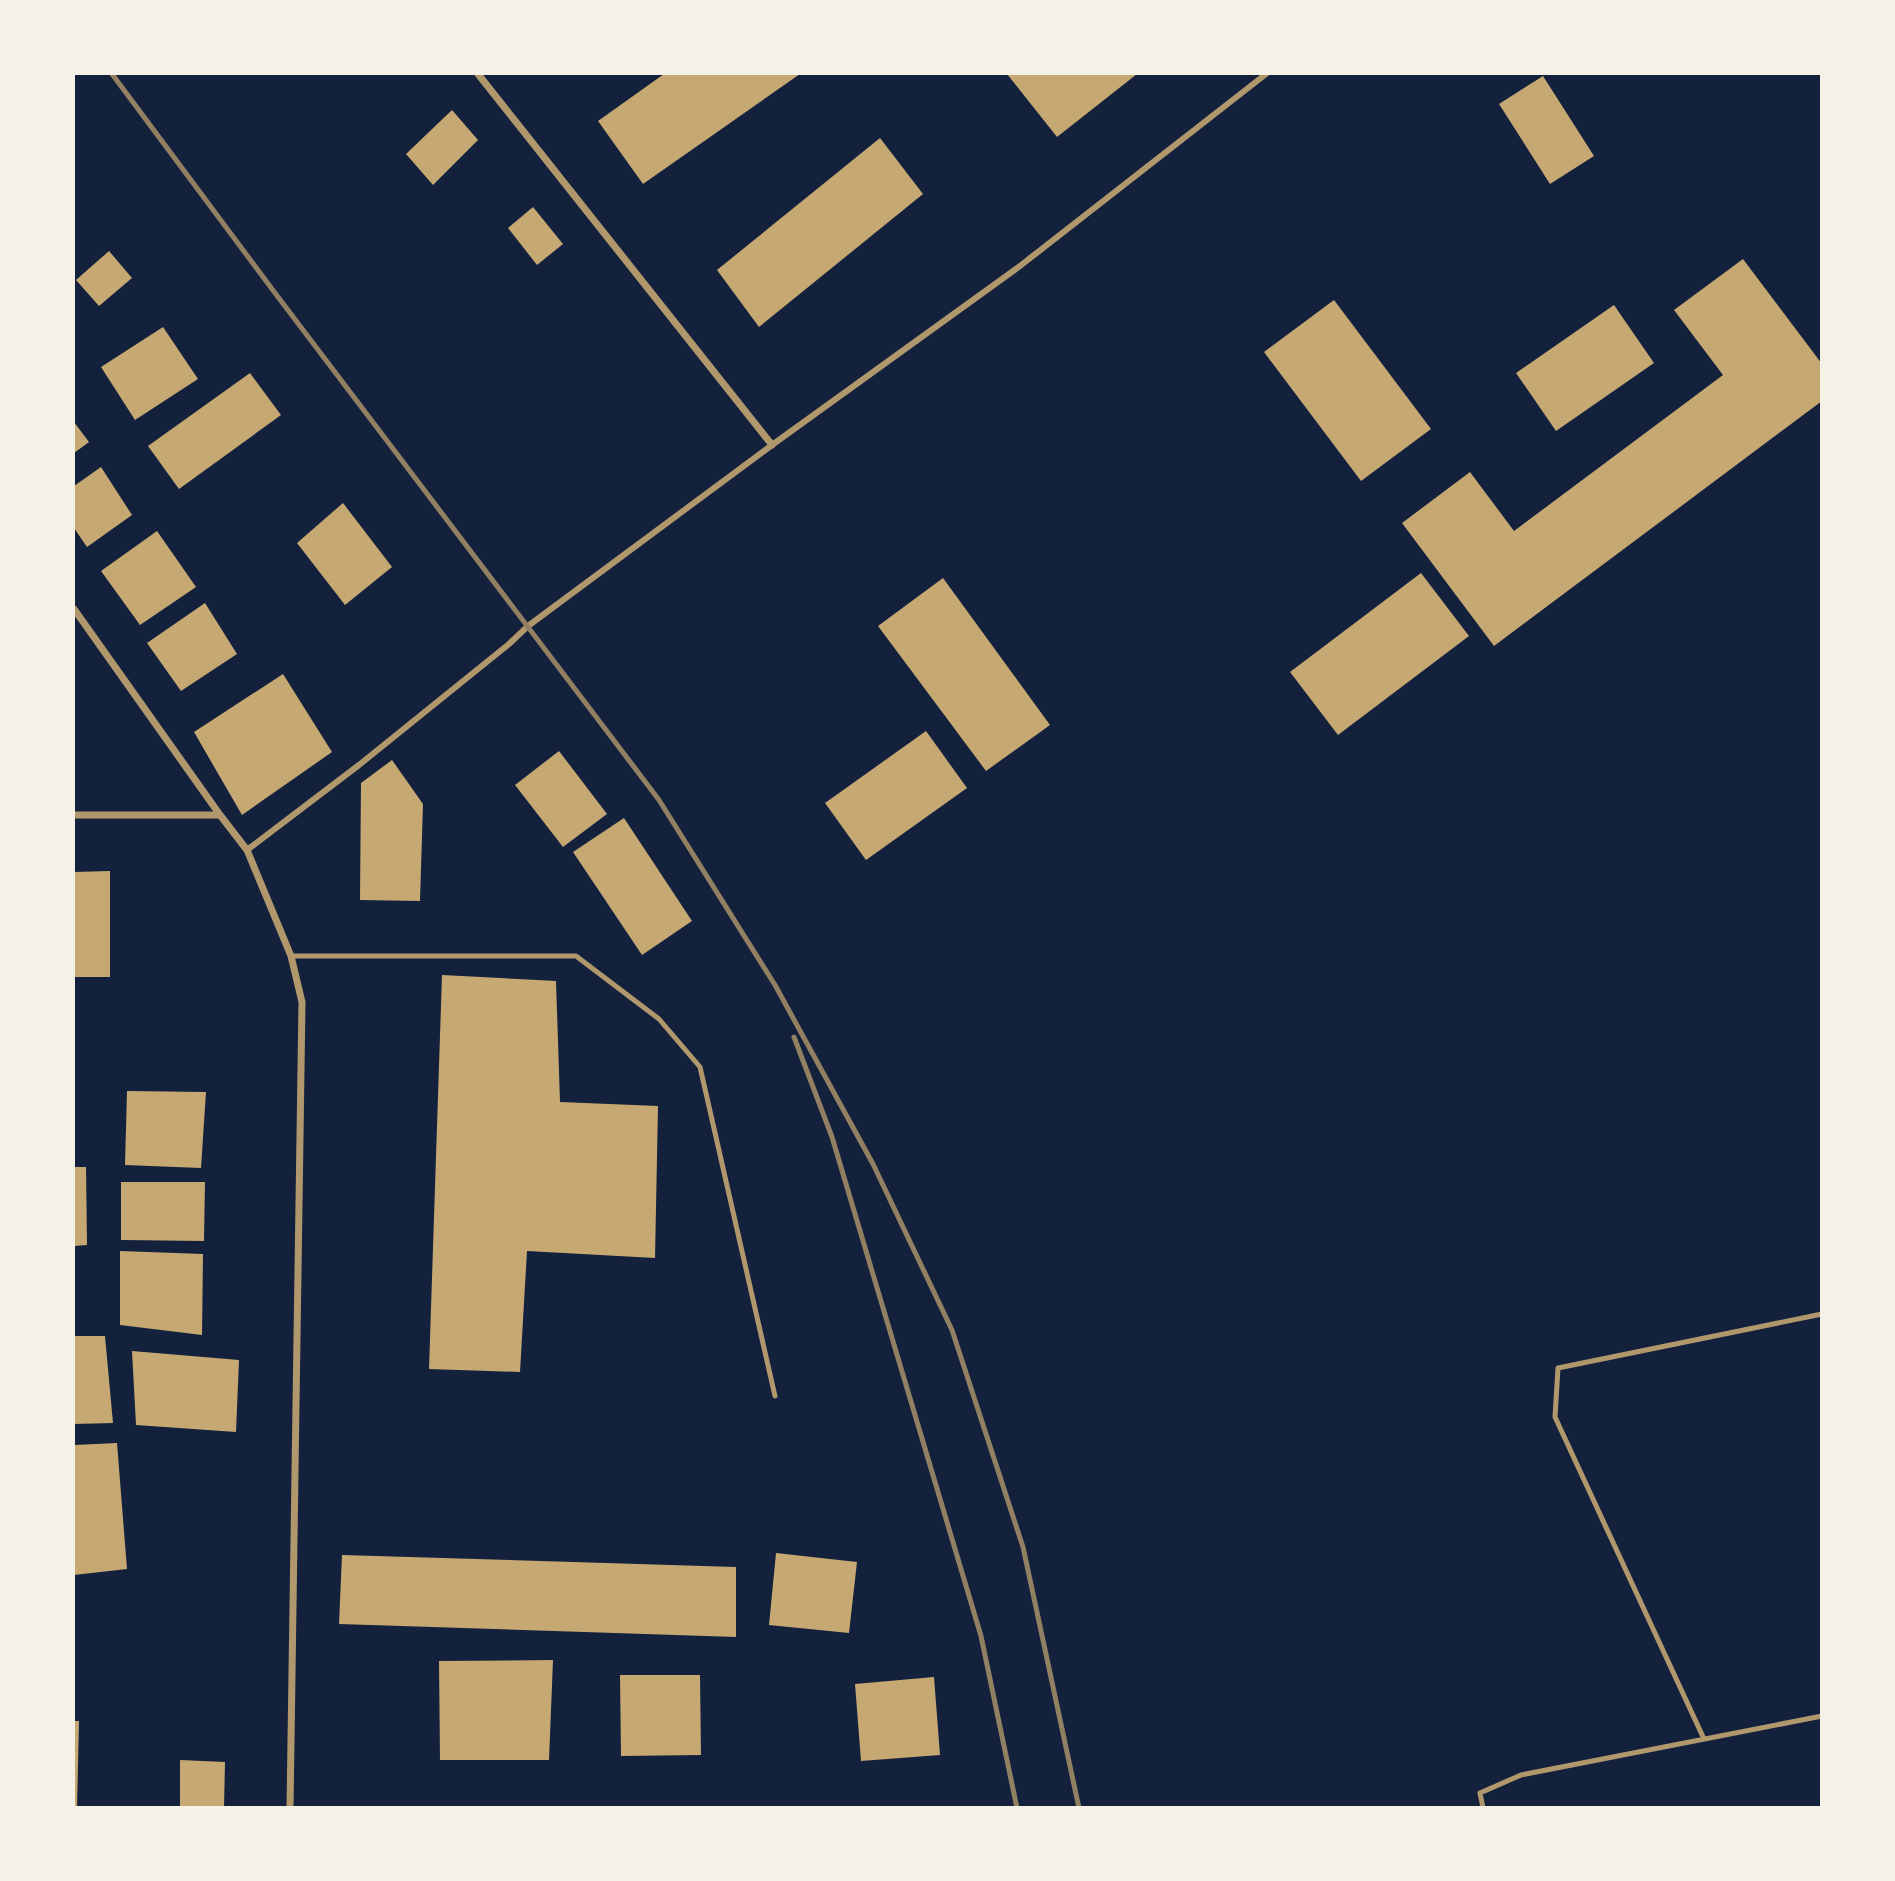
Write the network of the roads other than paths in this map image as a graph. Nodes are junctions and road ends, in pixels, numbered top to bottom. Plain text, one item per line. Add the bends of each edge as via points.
1 (478, 74) edge
2 (1266, 74) edge
3 (772, 445) junction
4 (74, 610) edge
5 (74, 815) edge
6 (220, 815) junction
7 (247, 850) junction
8 (291, 956) junction
9 (1822, 1314) edge
10 (775, 1396) dead end
11 (1822, 1716) edge
12 (1704, 1739) junction
13 (290, 1808) edge
14 (1483, 1808) edge

1 - 3 street
2 - 3 street via 1020,267
3 - 7 street via 528,626
4 - 6 street
5 - 6 street
6 - 7 street
7 - 8 street
8 - 10 lane via 576,956 659,1019 700,1067
8 - 13 street via 302,1002
9 - 12 lane via 1558,1368 1555,1418
11 - 12 lane
12 - 14 lane via 1521,1775 1480,1793

